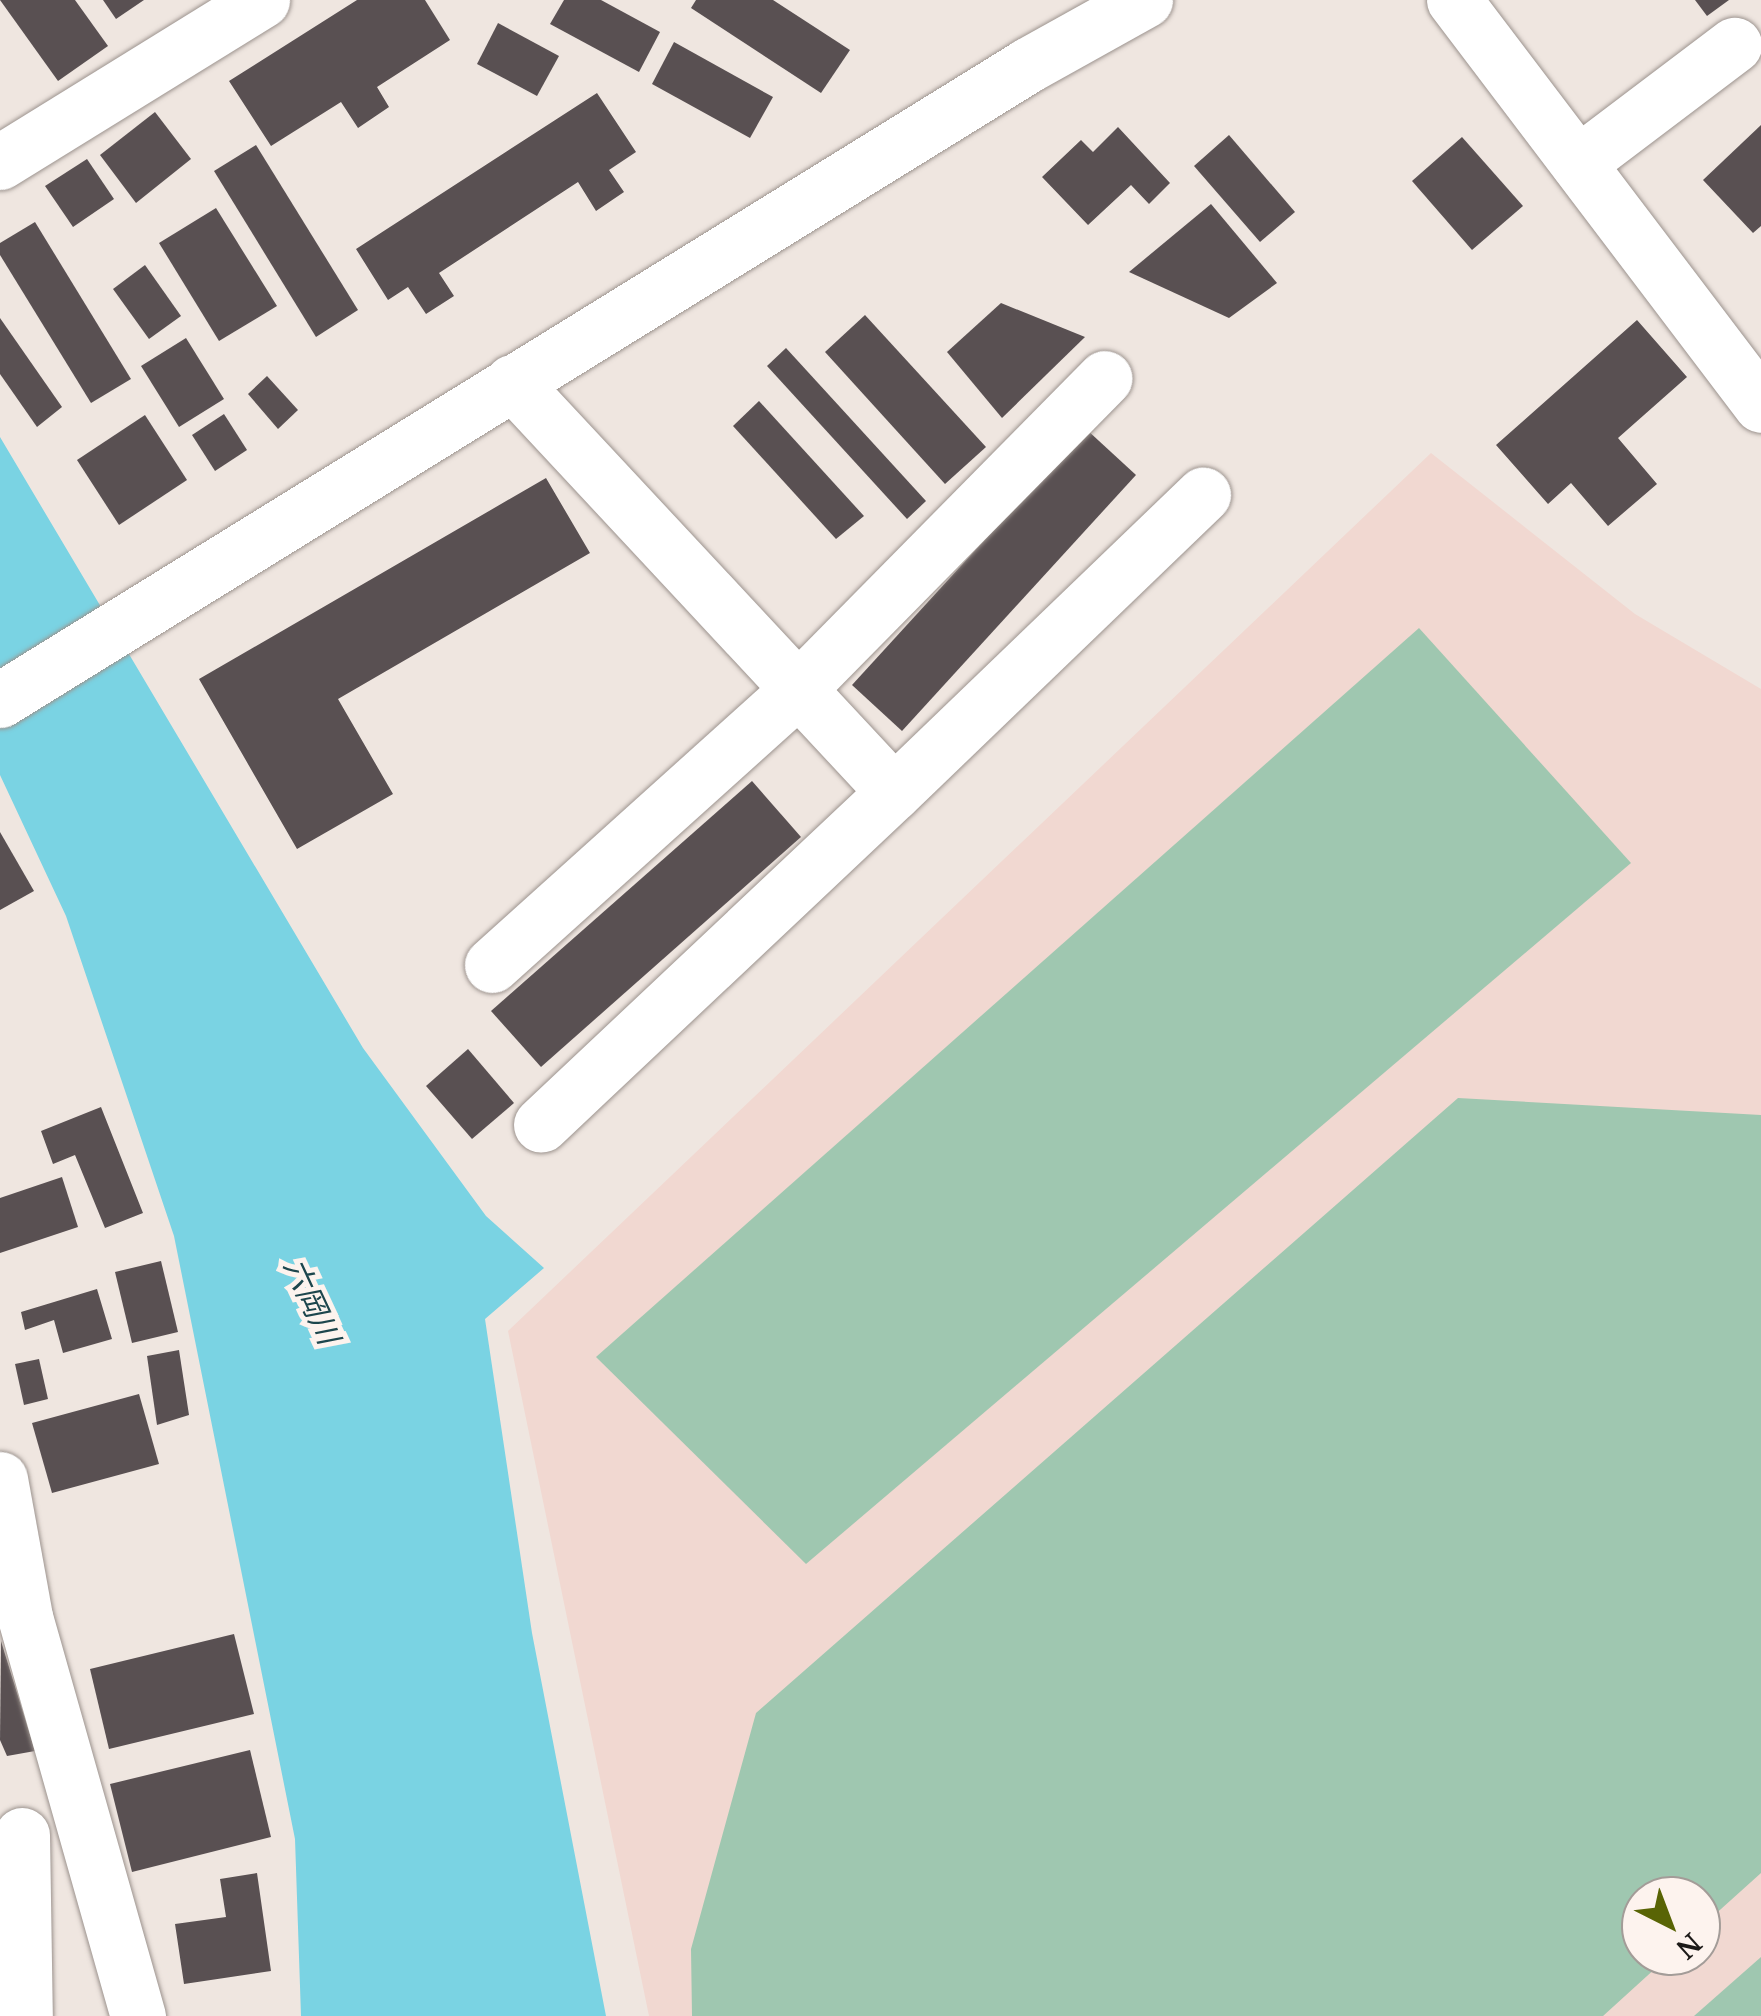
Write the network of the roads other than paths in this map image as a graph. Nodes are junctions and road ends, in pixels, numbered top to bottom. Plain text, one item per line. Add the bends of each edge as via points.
1 (262, 0) edge
2 (1145, 0) edge
3 (1454, 0) edge
4 (1734, 45) dead end
5 (0, 162) edge
6 (1578, 164) junction
7 (1106, 378) dead end
8 (512, 382) junction
9 (1761, 405) edge
10 (1203, 496) dead end
11 (797, 690) junction
12 (0, 700) edge
13 (894, 792) junction
14 (492, 965) dead end
15 (541, 1125) dead end
16 (0, 1479) edge
17 (72, 1786) junction
18 (11, 1839) edge
19 (25, 2016) edge
20 (138, 2016) edge

1 - 5 street
2 - 8 street via 1028,64
3 - 6 street
4 - 6 street
6 - 9 street
7 - 11 street
8 - 11 street
8 - 12 street
10 - 13 street
11 - 13 street
11 - 14 street
13 - 15 street
16 - 17 street via 25,1617
17 - 18 street
17 - 20 street
18 - 19 street

